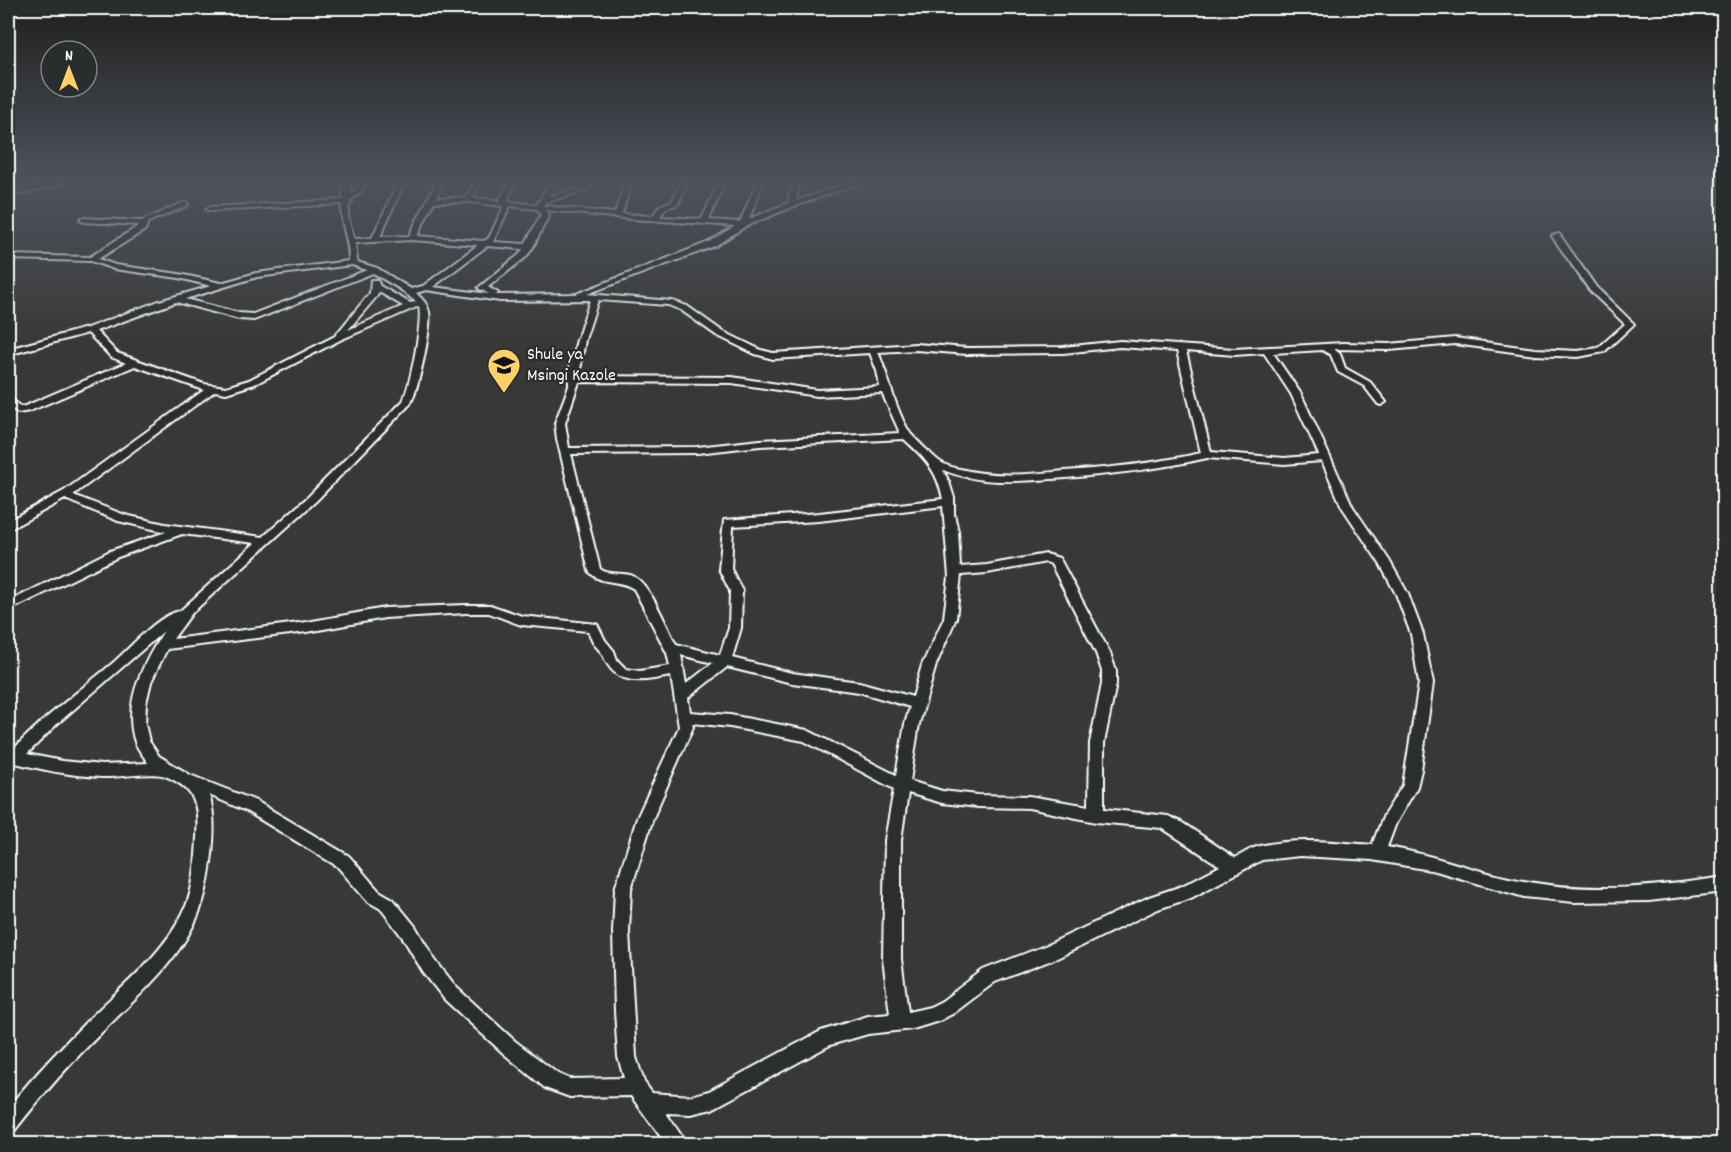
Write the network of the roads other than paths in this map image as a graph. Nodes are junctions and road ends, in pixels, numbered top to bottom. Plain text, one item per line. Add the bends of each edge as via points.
1 (1556, 236) dead end
2 (128, 237) edge
3 (350, 237) edge
4 (492, 237) edge
5 (534, 237) edge
6 (723, 237) edge
7 (412, 238) joint
8 (375, 239) joint
9 (352, 241) junction
10 (487, 244) junction
11 (529, 247) junction
12 (8, 257) edge
13 (92, 259) junction
14 (353, 263) junction
15 (374, 270) junction
16 (384, 278) junction
17 (220, 286) junction
18 (376, 286) junction
19 (426, 288) junction
20 (411, 291) junction
21 (575, 296) junction
22 (595, 297) junction
23 (500, 298) junction
24 (174, 299) junction
25 (422, 303) junction
26 (409, 306) junction
27 (90, 330) junction
28 (337, 338) junction
29 (1324, 347) junction
30 (1266, 349) junction
31 (873, 350) junction
32 (1181, 350) junction
33 (8, 352) edge
34 (133, 363) junction
35 (574, 379) junction
36 (212, 389) junction
37 (885, 390) junction
38 (8, 400) edge
39 (1381, 402) dead end
40 (906, 436) junction
41 (566, 452) junction
42 (1207, 455) junction
43 (1326, 458) junction
44 (934, 463) junction
45 (64, 495) junction
46 (949, 502) junction
47 (8, 525) edge
48 (182, 531) junction
49 (266, 541) junction
50 (954, 572) junction
51 (8, 607) edge
52 (188, 610) junction
53 (162, 645) junction
54 (672, 648) junction
55 (725, 661) junction
56 (678, 670) junction
57 (682, 695) junction
58 (917, 704) junction
59 (686, 717) junction
60 (12, 756) edge
61 (162, 768) junction
62 (186, 780) junction
63 (901, 785) junction
64 (1096, 815) junction
65 (1377, 853) junction
66 (1234, 867) junction
67 (1724, 884) edge
68 (900, 1022) junction
69 (636, 1087) junction
70 (647, 1102) junction
71 (8, 1123) edge
72 (677, 1144) edge

1 - 29 street via 1593,289 1630,324 1601,350 1561,354 1455,341
2 - 13 street
3 - 9 street
4 - 10 street
5 - 11 street
6 - 21 street
7 - 8 street
7 - 10 street
8 - 9 street
9 - 14 street
10 - 11 street
10 - 19 street
11 - 23 street via 482,288
12 - 13 street
13 - 17 street via 114,267
14 - 15 street
14 - 17 street via 269,273
15 - 16 street
15 - 24 street via 255,317
16 - 18 street via 374,282
16 - 20 street
17 - 24 street
18 - 26 street
18 - 28 street via 374,294
19 - 20 street
19 - 23 street
20 - 25 street
21 - 22 street
21 - 23 street
22 - 31 street via 679,306 719,333 764,355
22 - 35 street
24 - 27 street
25 - 26 street
25 - 49 street via 425,325 411,398 312,500
26 - 28 street
27 - 33 street
27 - 34 street via 114,355
28 - 36 street via 240,387
29 - 30 street
29 - 39 street via 1335,354 1341,370 1367,384
30 - 32 street
30 - 43 street via 1296,394
31 - 32 street via 1063,350 1112,344
31 - 37 street
32 - 42 street
34 - 36 street
34 - 38 street via 27,410 18,410
35 - 37 street via 732,380 817,393
35 - 41 street via 560,426
36 - 45 street
37 - 40 street
40 - 41 street via 754,443 697,450
40 - 44 street
41 - 54 street via 597,574 636,582
42 - 43 street via 1284,461
42 - 44 street via 1095,472 1002,479 957,472
43 - 65 street via 1348,507 1385,563 1406,604 1418,634 1425,683 1410,787 1389,820
44 - 46 street via 945,482
45 - 47 street
45 - 48 street via 122,519
46 - 50 street
46 - 55 street via 728,523 725,569 735,586 737,616
48 - 49 street
48 - 51 street via 122,551
49 - 52 street
50 - 58 street via 950,618
50 - 64 street via 1046,558 1055,561 1109,671 1097,743
52 - 53 street
52 - 60 street via 153,633
53 - 56 street via 296,629 385,613 490,609 521,620 593,627 611,663 622,673 640,676
53 - 61 street via 142,689 138,728 143,746
54 - 55 street
54 - 56 street
55 - 57 street
55 - 58 street via 792,678 859,687
56 - 57 street
57 - 59 street
58 - 63 street
59 - 63 street via 807,736
59 - 69 street via 684,736 645,818 622,895 627,1057
60 - 61 street via 102,771
61 - 62 street
62 - 69 street via 251,806 343,861 373,896 387,904 451,994 552,1081 579,1089
62 - 71 street via 199,792 204,809 202,869 189,919 128,993 43,1080
63 - 64 street via 942,796 1029,802
63 - 68 street via 893,840 892,892 892,959
64 - 66 street via 1169,823
65 - 66 street via 1271,850
65 - 67 street via 1426,861 1506,885 1558,894 1694,890
66 - 68 street via 1185,893 1155,902 1051,952 989,976 933,1015
68 - 70 street via 868,1024 827,1037 712,1100 691,1105
69 - 70 street
70 - 72 street

